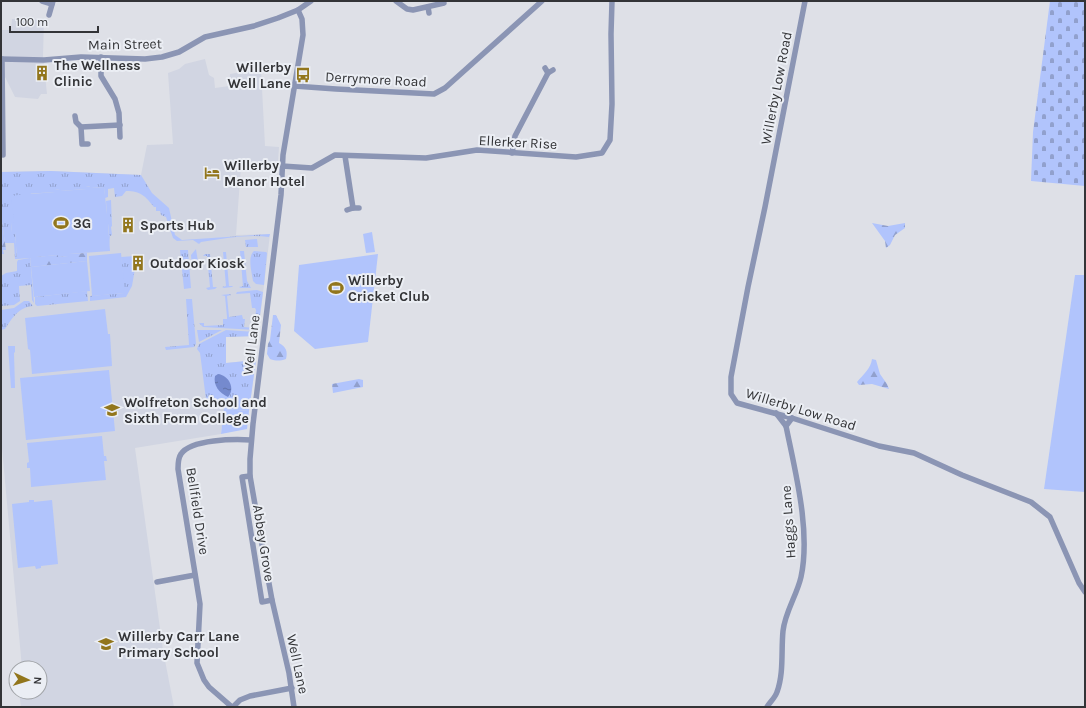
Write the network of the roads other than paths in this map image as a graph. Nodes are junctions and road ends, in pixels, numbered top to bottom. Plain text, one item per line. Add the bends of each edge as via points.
1 (42, 1) edge
2 (311, 1) edge
3 (396, 1) edge
4 (542, 1) edge
5 (612, 1) edge
6 (805, 1) edge
7 (52, 2) edge
8 (444, 3) dead end
9 (428, 6) junction
10 (298, 10) junction
11 (429, 13) dead end
12 (49, 15) dead end
13 (101, 57) junction
14 (1, 59) edge
15 (549, 70) dead end
16 (294, 86) junction
17 (76, 116) dead end
18 (120, 125) junction
19 (81, 127) junction
20 (120, 137) dead end
21 (88, 144) dead end
22 (512, 153) junction
23 (3, 155) dead end
24 (346, 156) junction
25 (282, 166) junction
26 (359, 208) dead end
27 (776, 413) junction
28 (792, 418) junction
29 (786, 426) junction
30 (251, 440) junction
31 (250, 476) junction
32 (195, 575) junction
33 (157, 581) dead end
34 (1085, 592) edge
35 (272, 600) junction
36 (292, 688) junction
37 (233, 707) edge
38 (294, 707) edge
39 (767, 707) edge

1 - 7 street
2 - 10 street, Main Street
3 - 9 street via 407,10
4 - 16 street, Derrymore Road via 445,88 434,94
5 - 22 street, Ellerker Rise via 610,140 602,153 576,157
6 - 27 street, Willerby Low Road via 730,377 731,394 737,402
7 - 12 street
8 - 9 street
9 - 11 street
10 - 13 street, Main Street via 260,25 205,37 170,56 145,59
10 - 16 street, Well Lane via 303,35
13 - 14 street, Main Street
13 - 18 street via 101,76 116,102
14 - 23 street
15 - 22 street via 515,136
16 - 25 street, Well Lane
17 - 19 street via 76,122
18 - 19 street
18 - 20 street
19 - 21 street via 82,144
22 - 24 street, Ellerker Rise via 477,150 426,158
24 - 25 street, Ellerker Rise via 336,155 312,168
24 - 26 street via 350,209
25 - 30 street, Well Lane via 279,215
27 - 28 street, Willerby Low Road
27 - 29 street, Haggs Lane
28 - 29 street
28 - 34 street, Willerby Low Road via 880,446 914,453 1031,502 1050,517
29 - 39 street, Haggs Lane via 800,502 804,553 800,582 783,630 777,692
30 - 31 street, Well Lane
30 - 32 street, Bellfield Drive via 226,439 194,445 180,454 178,469
31 - 35 street, Well Lane
31 - 35 street, Abbey Grove via 242,474 262,602
32 - 33 street, Bellfield Drive
32 - 37 street, Bellfield Drive via 200,604 197,663 209,687
35 - 36 street, Well Lane
36 - 37 street via 250,696 240,700
36 - 38 street, Well Lane

